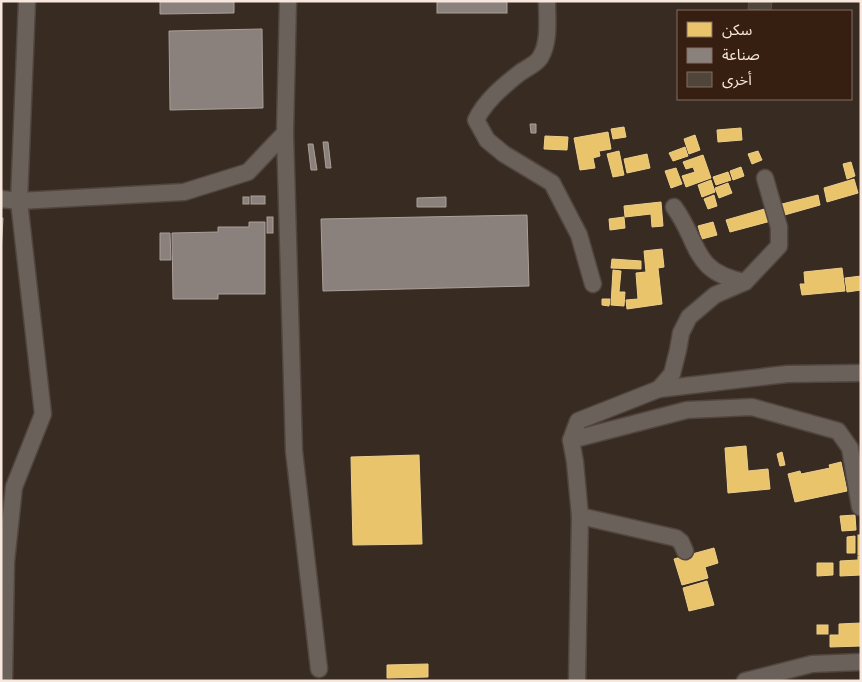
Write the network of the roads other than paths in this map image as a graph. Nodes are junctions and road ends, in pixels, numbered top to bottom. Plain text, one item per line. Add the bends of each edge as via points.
1 (27, 1) edge
2 (288, 1) edge
3 (547, 1) edge
4 (285, 133) junction
5 (765, 178) dead end
6 (1, 199) edge
7 (19, 201) junction
8 (674, 207) dead end
9 (745, 282) junction
10 (593, 284) dead end
11 (861, 373) edge
12 (658, 389) junction
13 (571, 440) junction
14 (860, 507) edge
15 (580, 516) junction
16 (684, 551) dead end
17 (861, 662) edge
18 (319, 669) dead end
19 (4, 681) edge
20 (577, 681) edge
21 (745, 681) edge

1 - 7 street
2 - 4 street
3 - 10 street via 546,42 539,60 498,92 481,109 476,120 487,140 552,184 579,235
4 - 7 street via 248,172 184,192
4 - 18 street via 294,451
5 - 9 street via 780,227 779,246
6 - 7 street
7 - 19 street via 43,414 14,488 6,562
8 - 9 street via 686,225 697,253 705,262 723,276
9 - 12 street via 715,295 690,317 680,333 672,374
11 - 12 street via 787,374
12 - 13 street via 578,421
13 - 14 street via 687,410 752,407 838,431 850,448
13 - 15 street
15 - 16 street via 676,538
15 - 20 street
17 - 21 street via 812,664

